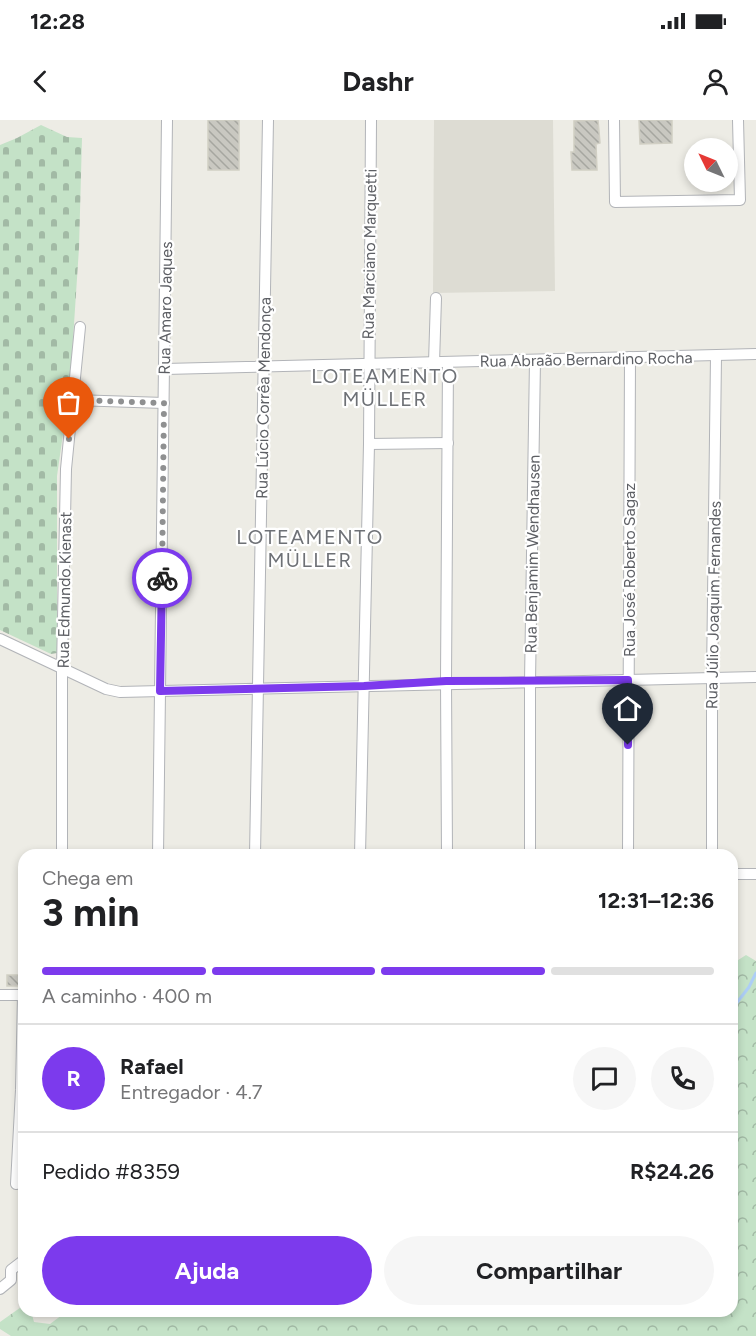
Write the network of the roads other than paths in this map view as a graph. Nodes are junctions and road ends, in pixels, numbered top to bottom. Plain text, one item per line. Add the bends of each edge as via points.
1 (167, 120) edge
2 (268, 120) edge
3 (371, 120) edge
4 (614, 120) edge
5 (738, 120) edge
6 (436, 297) dead end
7 (80, 327) dead end
8 (756, 354) edge
9 (716, 356) junction
10 (630, 357) junction
11 (535, 360) junction
12 (448, 362) junction
13 (434, 363) junction
14 (368, 364) junction
15 (264, 366) junction
16 (165, 369) junction
17 (74, 400) junction
18 (164, 403) junction
19 (448, 443) junction
20 (369, 444) junction
21 (0, 639) edge
22 (62, 668) junction
23 (756, 677) edge
24 (712, 678) junction
25 (628, 680) junction
26 (446, 681) junction
27 (530, 682) junction
28 (364, 686) junction
29 (258, 688) junction
30 (160, 691) junction
31 (62, 849) edge
32 (158, 849) edge
33 (255, 849) edge
34 (360, 849) edge
35 (447, 849) edge
36 (530, 849) edge
37 (628, 849) edge
38 (712, 849) edge
39 (738, 874) edge
40 (756, 874) edge
41 (0, 995) edge
42 (18, 995) edge
43 (18, 1143) edge
44 (16, 1184) dead end
45 (18, 1265) edge
46 (0, 1289) edge

1 - 16 street, Rua Amaro Jaques
2 - 15 street, Rua Lúcio Corrêa Mendonça
3 - 14 street, Rua Marciano Marquetti
4 - 5 street via 615,202 740,200
6 - 13 street
7 - 17 street, Rua Edmundo Kienast
8 - 9 street, Rua Abraão Bernardino Rocha
9 - 10 street, Rua Abraão Bernardino Rocha
9 - 24 street, Rua Júlio Joaquim Fernandes
10 - 11 street, Rua Abraão Bernardino Rocha
10 - 25 street, Rua José Roberto Sagaz
11 - 12 street, Rua Abraão Bernardino Rocha
11 - 27 street, Rua Benjamim Wendhausen
12 - 13 street, Rua Abraão Bernardino Rocha
12 - 19 street
13 - 14 street, Rua Abraão Bernardino Rocha
14 - 15 street, Rua Abraão Bernardino Rocha
14 - 20 street, Rua Marciano Marquetti
15 - 16 street, Rua Abraão Bernardino Rocha
15 - 29 street, Rua Lúcio Corrêa Mendonça
16 - 18 street, Rua Amaro Jaques
17 - 18 street
17 - 22 street, Rua Edmundo Kienast via 66,458
18 - 30 street, Rua Amaro Jaques
19 - 20 street
19 - 26 street
20 - 28 street, Rua Marciano Marquetti
21 - 22 street
22 - 30 street via 113,692
22 - 31 street, Rua Edmundo Kienast
23 - 24 street
24 - 25 street
24 - 38 street, Rua Júlio Joaquim Fernandes
25 - 27 street
25 - 37 street, Rua José Roberto Sagaz
26 - 27 street
26 - 28 street
26 - 35 street
27 - 36 street, Rua Benjamim Wendhausen
28 - 29 street
28 - 34 street, Rua Marciano Marquetti
29 - 30 street
29 - 33 street, Rua Lúcio Corrêa Mendonça
30 - 32 street, Rua Amaro Jaques
39 - 40 street
41 - 42 street
43 - 44 street
45 - 46 street via 11,1270 11,1280

